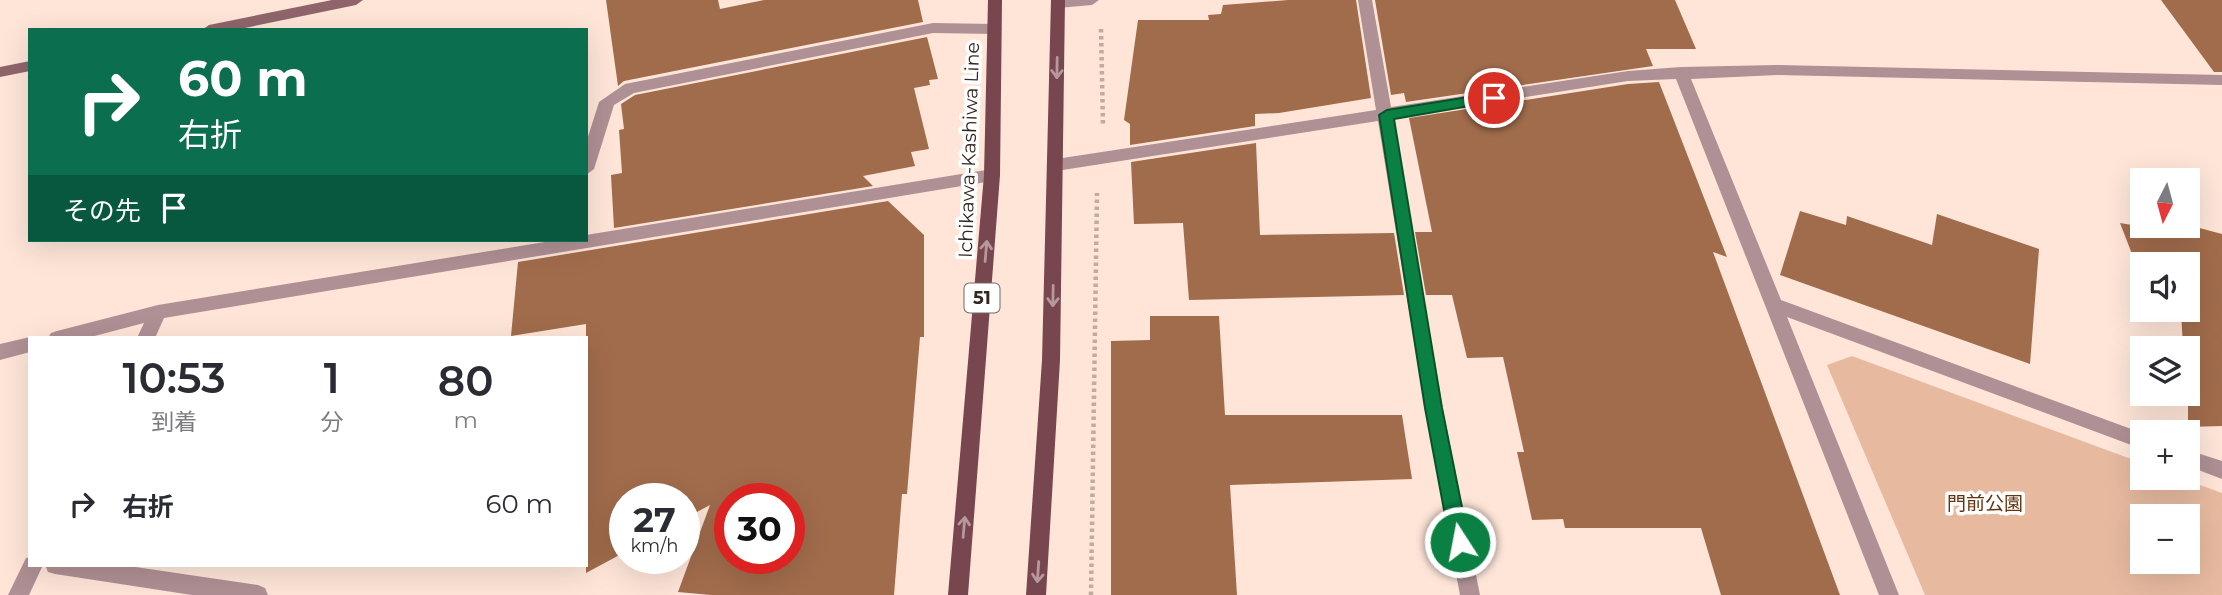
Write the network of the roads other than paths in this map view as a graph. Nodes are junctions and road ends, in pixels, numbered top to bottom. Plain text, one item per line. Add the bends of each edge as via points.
1 (356, 0) edge
2 (995, 0) edge
3 (1093, 0) edge
4 (1365, 0) edge
5 (1058, 1) edge
6 (219, 28) edge
7 (995, 29) junction
8 (28, 66) edge
9 (0, 72) edge
10 (1681, 72) junction
11 (2222, 80) edge
12 (1387, 115) junction
13 (588, 163) edge
14 (1056, 165) junction
15 (992, 175) junction
16 (588, 239) edge
17 (563, 243) edge
18 (1771, 304) junction
19 (158, 312) junction
20 (65, 336) edge
21 (147, 336) edge
22 (28, 345) edge
23 (0, 352) edge
24 (2130, 437) edge
25 (2200, 462) edge
26 (2222, 470) edge
27 (32, 567) edge
28 (69, 567) edge
29 (18, 595) edge
30 (258, 595) edge
31 (958, 595) edge
32 (1037, 595) edge
33 (1470, 595) edge
34 (1889, 595) edge

1 - 6 main road
2 - 7 main road, Ichikawa-Kashiwa Line / 51
3 - 5 street
4 - 12 street
5 -> 14 main road
7 - 13 street via 933,28 630,88 607,102
7 - 15 main road, Ichikawa-Kashiwa Line / 51
8 - 9 main road
10 - 11 street
10 - 12 street via 1628,76
10 - 18 street
12 - 14 street
12 - 33 street via 1434,408
14 -> 32 main road via 1051,360
15 - 16 street
31 -> 15 main road, Ichikawa-Kashiwa Line / 51
17 - 19 street
18 - 24 street
18 - 34 street
19 - 20 street
19 - 21 street
22 - 23 street
25 - 26 street
27 - 29 street
28 - 30 street

